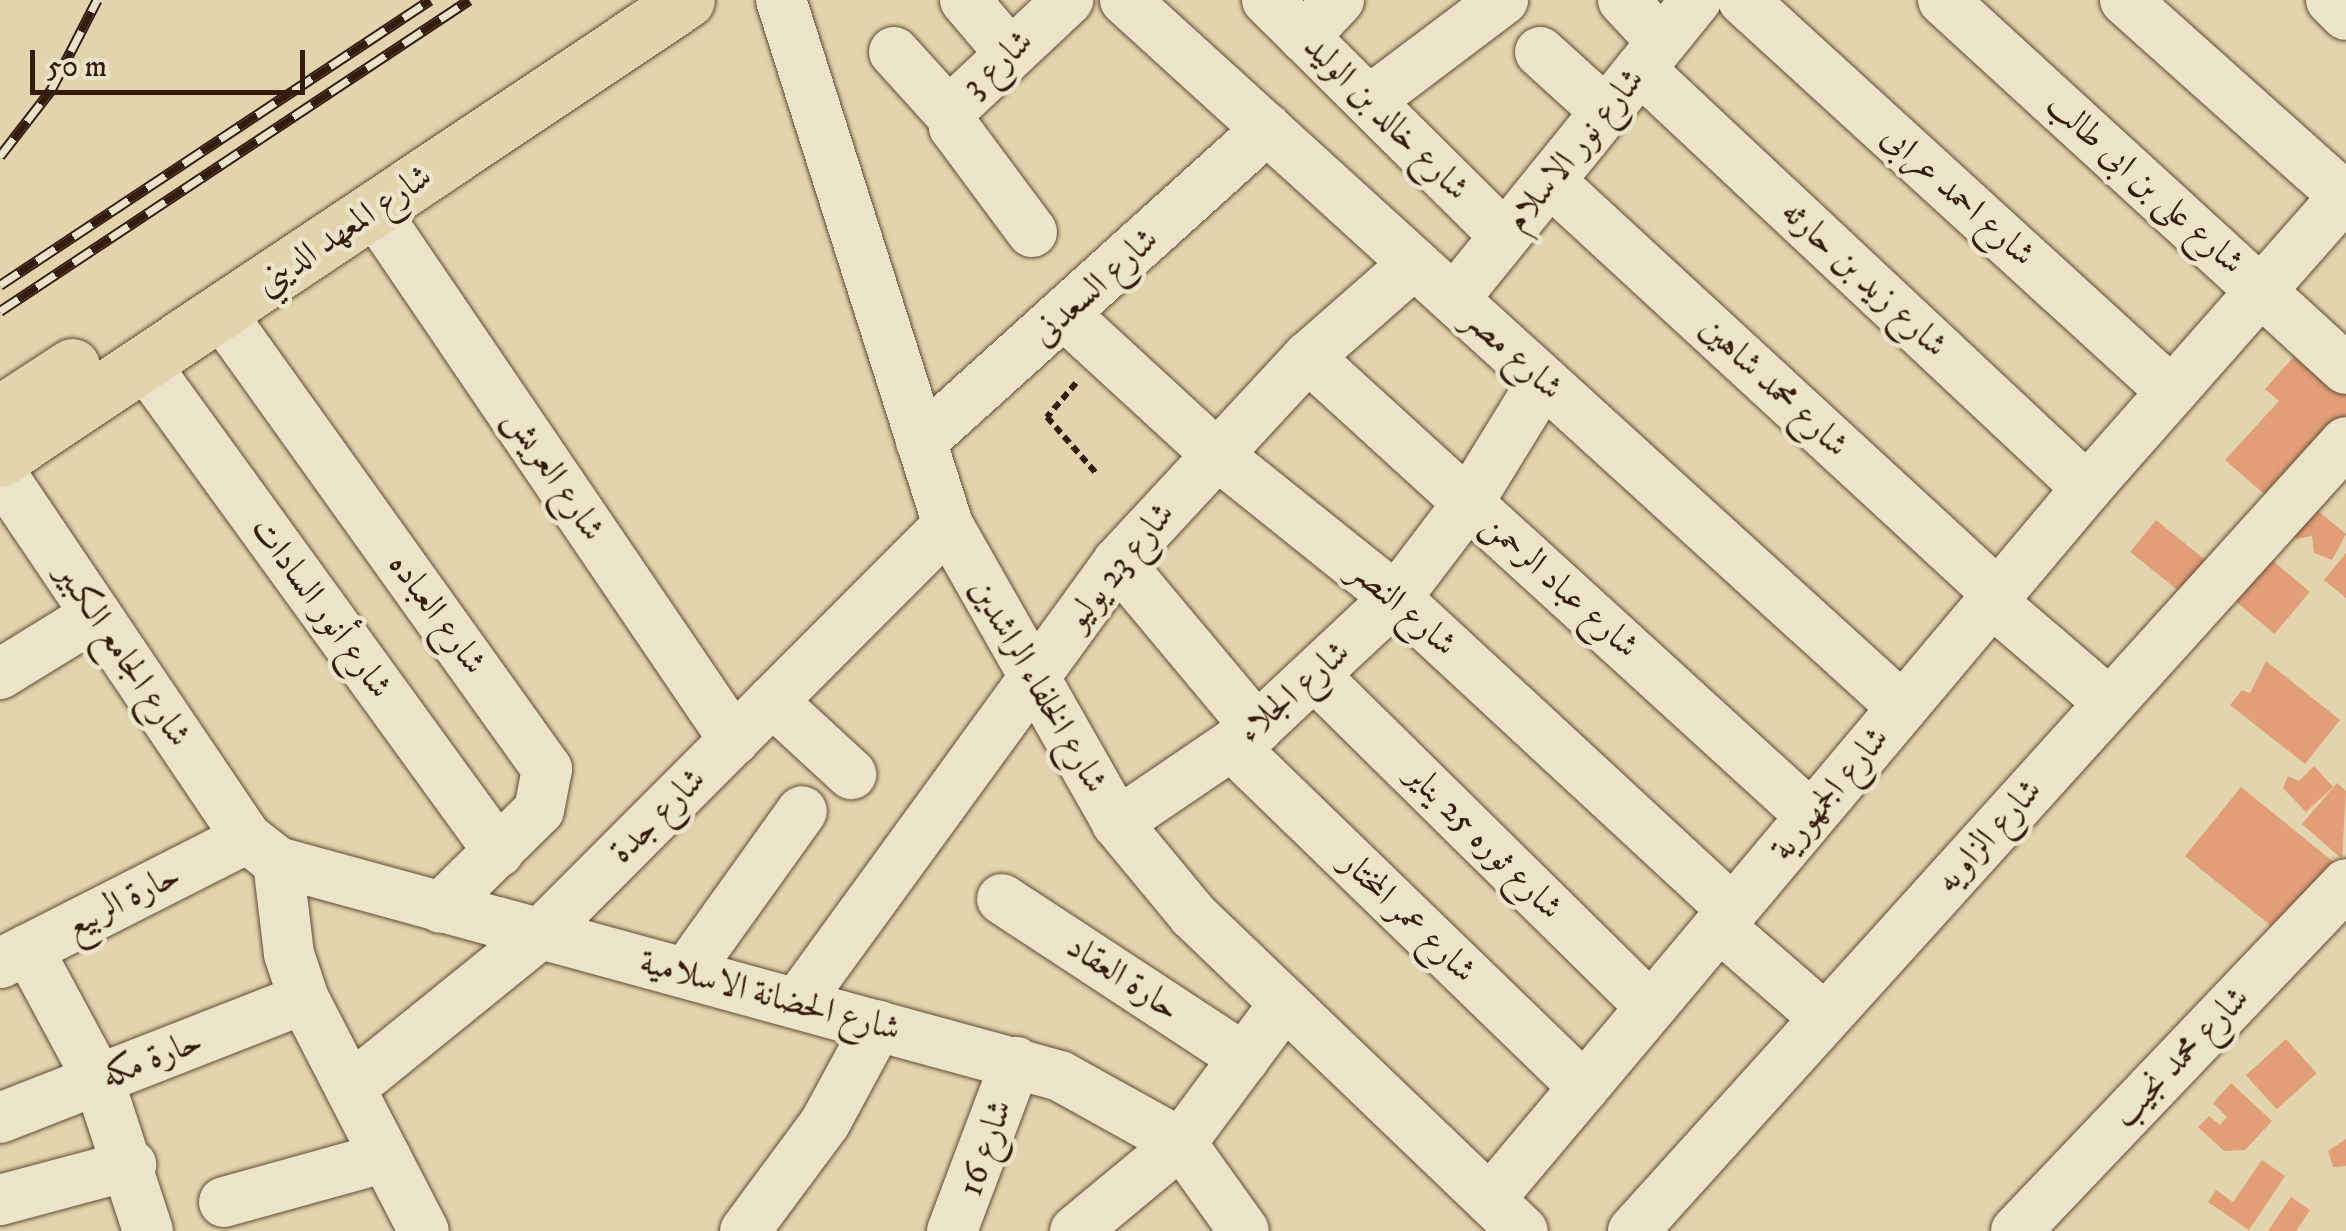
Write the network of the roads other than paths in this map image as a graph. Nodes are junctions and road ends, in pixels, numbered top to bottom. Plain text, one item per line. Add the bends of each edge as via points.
1 (625, 0) edge
2 (688, 0) edge
3 (782, 0) edge
4 (965, 0) edge
5 (1068, 0) edge
6 (1125, 0) edge
7 (1267, 0) edge
8 (1339, 0) edge
9 (1503, 0) edge
10 (1623, 0) edge
11 (1696, 0) edge
12 (1743, 0) edge
13 (1943, 0) edge
14 (2125, 0) edge
15 (2330, 0) edge
16 (2346, 14) edge
17 (1304, 37) junction
18 (894, 52) dead end
19 (1009, 52) junction
20 (1540, 52) dead end
21 (1651, 56) junction
22 (1369, 101) junction
23 (1605, 111) junction
24 (950, 115) junction
25 (1267, 129) junction
26 (1550, 181) junction
27 (2345, 195) edge
28 (374, 210) junction
29 (1032, 232) dead end
30 (1506, 236) junction
31 (270, 257) junction
32 (1414, 264) junction
33 (2261, 290) junction
34 (1454, 300) junction
35 (220, 312) junction
36 (1065, 315) junction
37 (1308, 357) junction
38 (144, 364) junction
39 (2346, 369) edge
40 (1543, 381) junction
41 (2172, 392) junction
42 (0, 413) edge
43 (921, 442) junction
44 (2346, 442) edge
45 (1215, 453) junction
46 (0, 460) edge
47 (0, 472) edge
48 (2087, 488) junction
49 (1468, 503) junction
50 (948, 525) junction
51 (1118, 562) junction
52 (1396, 598) junction
53 (1995, 598) junction
54 (96, 614) junction
55 (0, 674) edge
56 (1031, 677) junction
57 (1316, 677) junction
58 (772, 701) junction
59 (2110, 703) junction
60 (1902, 707) junction
61 (1245, 737) junction
62 (734, 740) junction
63 (851, 774) dead end
64 (802, 812) dead end
65 (1811, 816) junction
66 (1117, 823) junction
67 (262, 850) junction
68 (499, 852) junction
69 (2346, 884) edge
70 (1002, 899) dead end
71 (440, 908) junction
72 (1726, 918) junction
73 (540, 934) junction
74 (14, 956) edge
75 (686, 973) junction
76 (304, 999) junction
77 (798, 1002) junction
78 (1285, 1003) junction
79 (1651, 1007) junction
80 (1825, 1018) junction
81 (878, 1025) junction
82 (1244, 1058) junction
83 (1016, 1062) junction
84 (99, 1081) junction
85 (1584, 1087) junction
86 (350, 1088) junction
87 (0, 1118) edge
88 (1181, 1143) junction
89 (386, 1158) junction
90 (131, 1165) junction
91 (0, 1200) edge
92 (224, 1202) dead end
93 (1506, 1215) edge
94 (1237, 1228) edge
95 (148, 1231) edge
96 (424, 1231) edge
97 (745, 1231) edge
98 (952, 1231) edge
99 (1075, 1231) edge
100 (1633, 1231) edge
101 (2016, 1231) edge

1 - 31 main road, شارع المعهد الديني
2 - 28 main road, شارع المعهد الديني
3 - 43 street, شارع الخلفاء الراشدين
4 - 19 street
5 - 19 street, شارع 3
6 - 25 street, شارع مصر
7 - 17 street, شارع خالد بن الوليد
8 - 17 street
9 - 22 street
10 - 21 street, شارع زيد بن حارثه
11 - 21 street, شارع نور الاسلام
12 - 41 street, شارع احمد عرابى
13 - 33 street, شارع على بن ابى طالب
14 - 27 street
15 - 16 street
17 - 22 street, شارع خالد بن الوليد
18 - 24 street
19 - 24 street, شارع 3
20 - 23 street
21 - 23 street, شارع نور الاسلام
21 - 48 street, شارع زيد بن حارثه
22 - 30 street, شارع خالد بن الوليد
23 - 26 street, شارع نور الاسلام
24 - 29 street, شارع 3
25 - 32 street, شارع مصر
25 - 36 street, شارع السعدنى
26 - 30 street, شارع نور الاسلام
26 - 53 street, شارع محمد شاهين
27 - 33 street, شارع الجمهورية
28 - 31 main road, شارع المعهد الديني
28 - 62 street, شارع العريش
30 - 34 street, شارع نور الاسلام
31 - 35 main road, شارع المعهد الديني
31 - 42 main road, شارع المعهد الديني
32 - 34 street, شارع مصر
32 - 37 street, شارع 23 يوليو
33 - 39 street, شارع على بن ابى طالب
33 - 41 street, شارع الجمهورية
34 - 40 street, شارع مصر
35 - 38 main road, شارع المعهد الديني
35 - 68 street, شارع العباده via 547,768 540,810
36 - 43 street, شارع السعدنى
36 - 45 street, شارع النصر
37 - 45 street, شارع 23 يوليو
37 - 49 street, شارع عباد الرحمن
38 - 46 main road, شارع المعهد الديني
38 - 68 street, شارع أنور السادات
40 - 49 street, شارع الجلاء
40 - 60 street, شارع مصر
41 - 48 street, شارع الجمهورية
43 - 50 street, شارع الخلفاء الراشدين
44 - 59 street, شارع الزاويه
45 - 51 street, شارع 23 يوليو
45 - 52 street, شارع النصر
47 - 54 street, شارع الجامع الكبير
48 - 53 street, شارع الجمهورية
49 - 52 street, شارع الجلاء
49 - 65 street, شارع عباد الرحمن
50 - 56 street, شارع الخلفاء الراشدين
50 - 58 street, شارع جدة
51 - 56 street, شارع 23 يوليو
51 - 61 street, شارع عمر المختار
52 - 57 street, شارع الجلاء
52 - 72 street, شارع النصر
53 - 59 street, شارع محمد شاهين
53 - 60 street, شارع الجمهورية
54 - 55 street
54 - 67 street, شارع الجامع الكبير
56 - 66 street, شارع الخلفاء الراشدين
56 - 77 street, شارع 23 يوليو
57 - 61 street, شارع الجلاء
57 - 79 street, شارع ثوره 25 يناير
58 - 62 street, شارع جدة
58 - 63 street
59 - 80 street, شارع الزاويه
60 - 65 street, شارع الجمهورية
61 - 66 street, شارع الجلاء
61 - 85 street, شارع عمر المختار
62 - 73 street, شارع جدة
64 - 75 street
65 - 72 street, شارع الجمهورية
66 - 78 street, شارع الخلفاء الراشدين via 1194,915
67 - 71 street, شارع الحضانة الاسلامية
67 - 74 street, حارة الربيع
67 - 76 street, شارع الجامع الكبير
68 - 71 street, شارع العباده
69 - 101 street, شارع محمد نجيب
70 - 82 street, حارة العقاد
71 - 73 street, شارع الحضانة الاسلامية
72 - 79 street, شارع الجمهورية
72 - 80 street, شارع النصر
73 - 75 street, شارع الحضانة الاسلامية
73 - 86 street, شارع جدة
74 - 84 street
75 - 77 street, شارع الحضانة الاسلامية
76 - 84 street, حارة مكه
76 - 86 street, شارع الجامع الكبير
77 - 81 street, شارع الحضانة الاسلامية
78 - 82 street
78 - 93 street, شارع الخلفاء الراشدين
79 - 85 street, شارع الجمهورية
80 - 100 street, شارع الزاويه
81 - 83 street, شارع الحضانة الاسلامية
81 - 97 street via 825,1123
82 - 88 street
83 - 88 street, شارع الحضانة الاسلامية via 1108,1095
83 - 98 street, شارع 16
84 - 87 street, حارة مكه
84 - 90 street
85 - 93 street, شارع الجمهورية
86 - 89 street, شارع الجامع الكبير
88 - 94 street, شارع الحضانة الاسلامية
88 - 99 street
89 - 92 street
89 - 96 street, شارع الجامع الكبير
90 - 91 street
90 - 95 street

